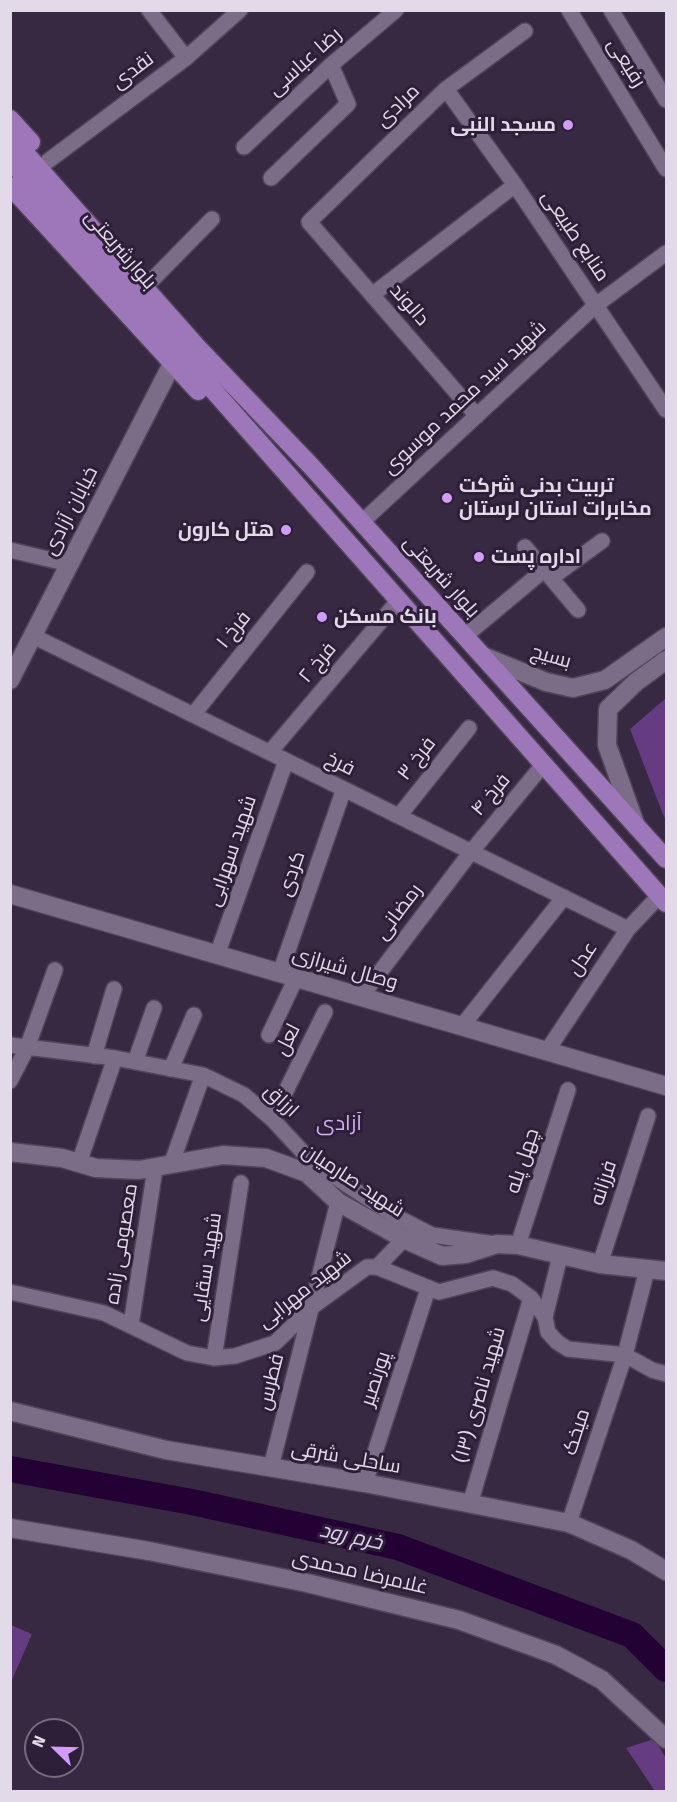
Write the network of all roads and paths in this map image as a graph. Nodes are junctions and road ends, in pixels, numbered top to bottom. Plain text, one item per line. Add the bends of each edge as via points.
1 (149, 10) edge
2 (240, 10) edge
3 (396, 10) edge
4 (569, 10) edge
5 (611, 10) edge
6 (525, 31) dead end
7 (186, 58) junction
8 (331, 65) junction
9 (446, 88) junction
10 (666, 100) edge
11 (10, 119) edge
12 (10, 136) edge
13 (244, 147) dead end
14 (10, 160) edge
15 (48, 161) junction
16 (666, 169) edge
17 (271, 178) dead end
18 (515, 185) junction
19 (10, 186) edge
20 (212, 219) dead end
21 (309, 222) joint
22 (666, 253) edge
23 (153, 279) junction
24 (372, 295) junction
25 (596, 305) junction
26 (180, 327) joint
27 (198, 348) junction
28 (172, 364) junction
29 (666, 410) edge
30 (477, 416) junction
31 (248, 430) junction
32 (362, 522) junction
33 (602, 541) dead end
34 (525, 547) dead end
35 (10, 550) edge
36 (69, 564) junction
37 (544, 570) junction
38 (307, 572) dead end
39 (398, 601) junction
40 (578, 610) dead end
41 (33, 636) junction
42 (465, 636) junction
43 (666, 637) edge
44 (483, 656) junction
45 (666, 660) edge
46 (12, 672) edge
47 (193, 715) junction
48 (469, 728) dead end
49 (270, 752) junction
50 (286, 761) junction
51 (543, 765) junction
52 (344, 789) junction
53 (399, 816) junction
54 (637, 828) junction
55 (471, 852) junction
56 (666, 859) edge
57 (10, 894) edge
58 (564, 897) junction
59 (663, 899) edge
60 (628, 929) junction
61 (217, 955) junction
62 (55, 970) dead end
63 (288, 976) junction
64 (114, 989) dead end
65 (361, 997) junction
66 (154, 1008) dead end
67 (325, 1012) dead end
68 (194, 1015) dead end
69 (462, 1026) junction
70 (269, 1035) dead end
71 (10, 1045) edge
72 (27, 1048) junction
73 (547, 1051) junction
74 (94, 1056) junction
75 (114, 1058) junction
76 (135, 1062) junction
77 (171, 1069) junction
78 (203, 1075) junction
79 (664, 1080) edge
80 (10, 1081) edge
81 (568, 1090) dead end
82 (648, 1116) dead end
83 (272, 1119) junction
84 (10, 1152) edge
85 (79, 1163) junction
86 (163, 1167) junction
87 (241, 1183) dead end
88 (338, 1202) junction
89 (404, 1239) junction
90 (497, 1244) junction
91 (518, 1245) junction
92 (560, 1256) junction
93 (600, 1264) junction
94 (377, 1267) junction
95 (647, 1270) junction
96 (666, 1271) edge
97 (428, 1288) junction
98 (10, 1292) edge
99 (531, 1298) junction
100 (312, 1307) junction
101 (545, 1317) junction
102 (131, 1325) junction
103 (625, 1355) junction
104 (214, 1358) junction
105 (666, 1374) edge
106 (10, 1411) edge
107 (270, 1467) junction
108 (365, 1483) junction
109 (470, 1504) junction
110 (569, 1522) junction
111 (10, 1528) edge
112 (666, 1571) edge
113 (666, 1739) edge

1 - 7 street
2 - 7 street, نقدی
3 - 8 street, رضا عباسی
4 - 16 street, رفیعی
5 - 10 street
6 - 9 street, مرادی
7 - 15 street, نقدی
8 - 13 street, رضا عباسی
8 - 17 street via 348,104
9 - 18 street, منابع طبیعی
9 - 21 street, مرادی
11 - 15 main road
12 - 26 main road, بلوارشریعتی
14 - 31 main road, بلوارشریعتی
15 - 23 main road
18 - 24 street
18 - 25 street, منابع طبیعی
19 - 28 main road
20 - 23 street
21 - 24 street, دالوند
22 - 25 street, شهید سید محمد موسوی
23 - 27 main road via 180,312
24 - 30 street, دالوند
25 - 29 street, منابع طبیعی
25 - 30 street, شهید سید محمد موسوی
26 - 27 main road, بلوار شریعتی
27 - 32 main road, بلوار شریعتی
28 - 31 main road via 208,401
28 - 36 street, خیابان آزادی
30 - 32 street, شهید سید محمد موسوی
31 - 39 main road
32 - 42 main road, بلوار شریعتی
33 - 37 street via 558,573
34 - 37 street
35 - 36 street
36 - 41 street, خیابان آزادی
37 - 40 street
37 - 42 street
38 - 47 street, فرخ ۱
39 - 49 street, فرخ ۲
39 - 51 main road
41 - 46 street, خیابان آزادی
41 - 47 street, فرخ
42 - 44 main road, بلوار شریعتی
43 - 44 street, بسیج via 605,680 573,688 546,682
44 - 54 main road, بلوار شریعتی
45 - 54 street via 608,709 607,745
47 - 49 street, فرخ
48 - 53 street, فرخ ۳
49 - 50 street, فرخ
50 - 52 street, فرخ
50 - 61 street, شهید سهرابی
51 - 55 street, فرخ ۴
51 - 59 main road
52 - 53 street, فرخ
52 - 63 street, کردی
53 - 55 street, فرخ
54 - 56 main road, بلوار شریعتی
55 - 58 street, فرخ
55 - 65 street, رمضانی
57 - 61 street, وصال شیرازی
58 - 60 street, فرخ
58 - 69 street
59 - 60 street, عدل
60 - 73 street, عدل
61 - 63 street, وصال شیرازی
62 - 72 street
63 - 65 street, وصال شیرازی
63 - 70 street, کردی
64 - 74 street
65 - 69 street, وصال شیرازی
66 - 76 street
67 - 83 street, لعل
68 - 77 street
69 - 73 street, وصال شیرازی
71 - 72 street, ارزاق
72 - 74 street, ارزاق
72 - 80 street
73 - 79 street, وصال شیرازی
74 - 75 street, ارزاق
75 - 76 street, ارزاق
75 - 85 street
76 - 77 street, ارزاق
77 - 78 street, ارزاق
78 - 83 street, ارزاق via 244,1095
78 - 86 street, معصومی زاده
81 - 91 street, چهل پله
82 - 93 street, فرزانه
83 - 90 street, ارزاق via 312,1162 394,1216 432,1235
84 - 85 street, شهید صارمیان
85 - 86 street, شهید صارمیان via 96,1168
86 - 88 street, شهید صارمیان via 223,1155 266,1158 307,1173
86 - 102 street, معصومی زاده
87 - 104 street, شهید سقایی
88 - 89 street, شهید صارمیان
88 - 100 street
89 - 90 street, شهید صارمیان via 442,1256 466,1254
89 - 94 street
90 - 91 street, شهید صارمیان
91 - 92 street, شهید صارمیان
92 - 93 street, شهید صارمیان
92 - 101 street
93 - 95 street, شهید صارمیان
94 - 97 street, شهید مهرابی
94 - 100 street, شهید مهرابی via 361,1269
95 - 96 street, شهید صارمیان
95 - 103 street, میخک
97 - 99 street, شهید مهرابی via 439,1292 494,1278 512,1284
97 - 108 street, پورنصیر
98 - 102 street, شهید مهرابی via 104,1313
99 - 101 street, شهید مهرابی
99 - 109 street, شهید ناصری (۱۳)
100 - 104 street, شهید مهرابی via 275,1343 235,1356
100 - 107 street, فطرس
101 - 103 street, شهید مهرابی via 548,1332 568,1349
102 - 104 street, شهید مهرابی via 187,1353
103 - 105 street, شهید مهرابی
103 - 110 street, میخک
106 - 107 street, ساحلی شرقی via 166,1450
107 - 108 street, ساحلی شرقی
108 - 109 street, ساحلی شرقی
109 - 110 street, ساحلی شرقی
110 - 112 street, ساحلی شرقی
111 - 113 street, غلامرضا محمدی via 296,1581 459,1620 556,1655 602,1680

